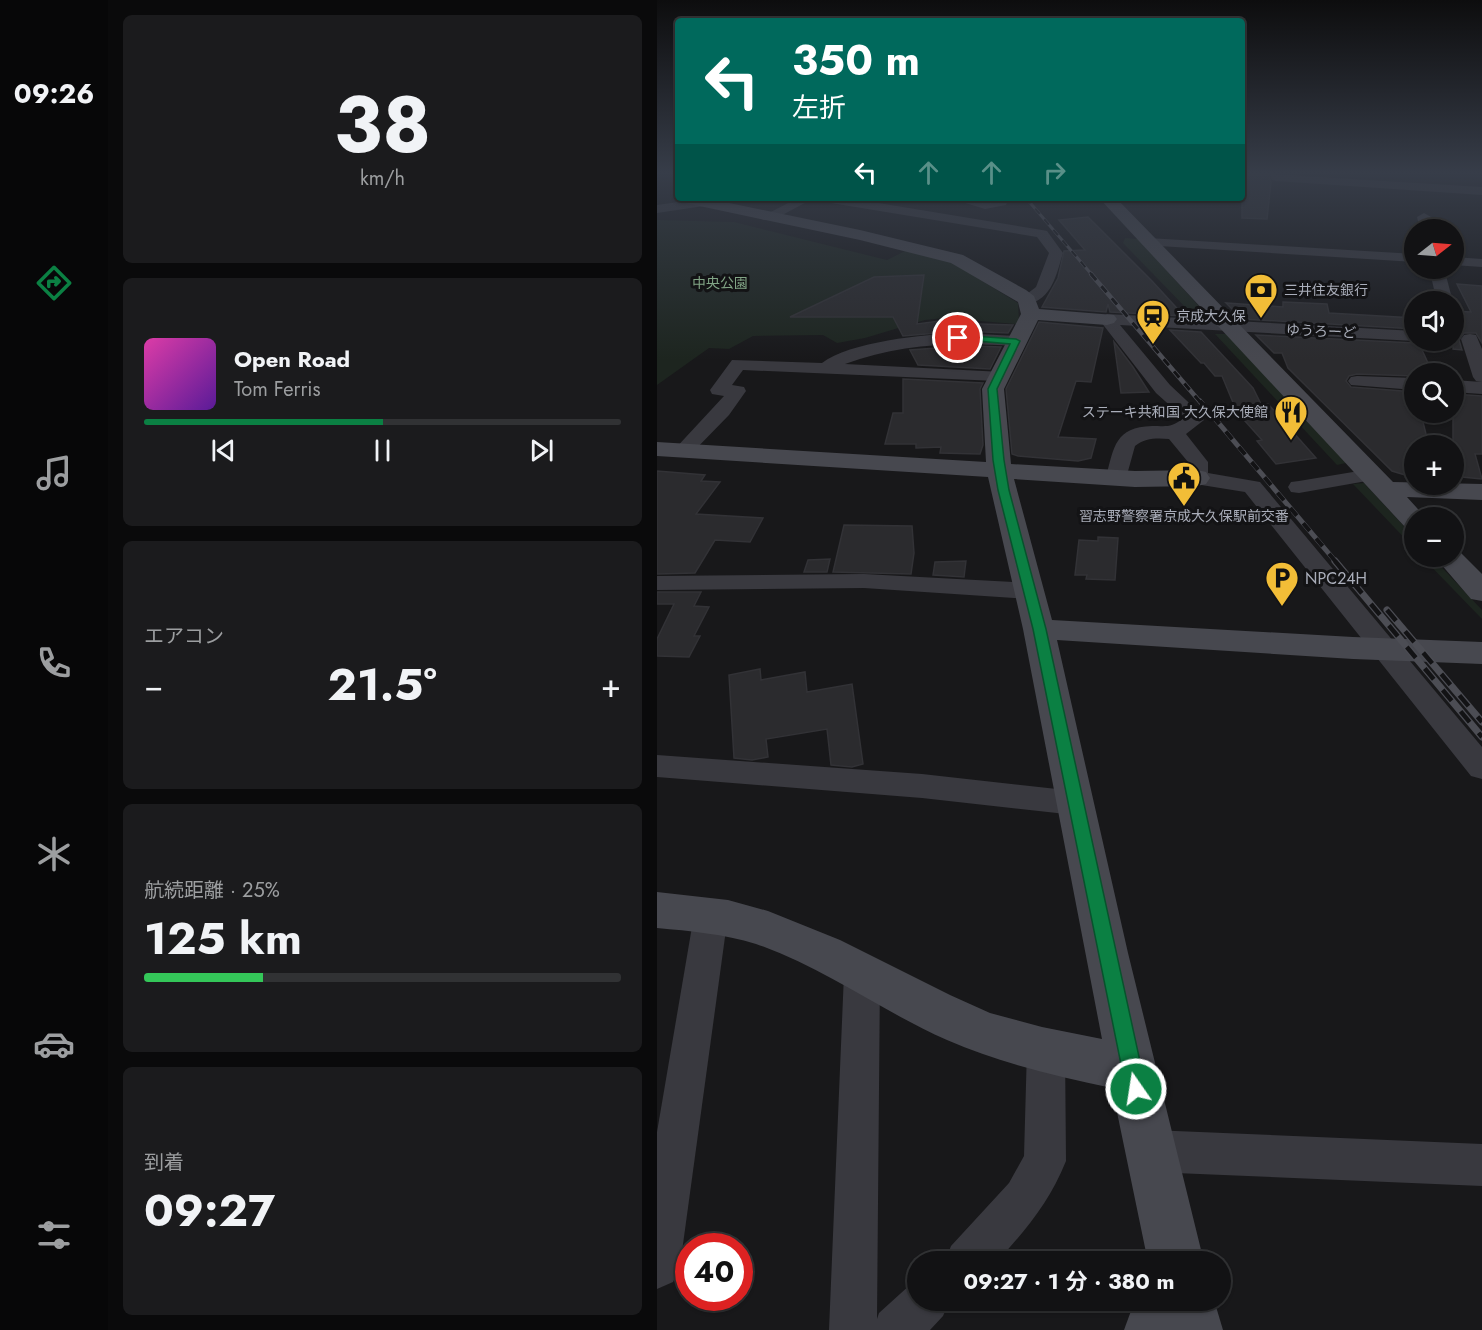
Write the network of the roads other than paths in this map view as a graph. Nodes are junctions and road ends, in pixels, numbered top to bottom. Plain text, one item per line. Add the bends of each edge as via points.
1 (863, 236) edge
2 (1044, 236) edge
3 (1142, 236) edge
4 (1148, 242) junction
5 (1404, 256) edge
6 (1464, 262) edge
7 (1482, 263) edge
8 (1029, 307) junction
9 (1107, 319) junction
10 (1227, 326) junction
11 (1404, 335) edge
12 (1469, 339) edge
13 (1016, 341) junction
14 (828, 369) junction
15 (997, 376) junction
16 (1482, 377) edge
17 (1357, 381) dead end
18 (1404, 383) edge
19 (1464, 387) edge
20 (1482, 388) edge
21 (1175, 433) junction
22 (657, 449) edge
23 (683, 451) junction
24 (1000, 470) junction
25 (1117, 477) junction
26 (1197, 478) junction
27 (1379, 483) junction
28 (1299, 487) dead end
29 (1482, 492) edge
30 (1404, 509) edge
31 (1458, 567) edge
32 (657, 583) edge
33 (1482, 592) edge
34 (1035, 610) junction
35 (1386, 650) junction
36 (1482, 653) edge
37 (657, 766) edge
38 (1482, 768) edge
39 (1075, 803) junction
40 (657, 910) edge
41 (711, 915) junction
42 (862, 974) junction
43 (1046, 1049) junction
44 (1131, 1068) junction
45 (1151, 1151) junction
46 (1482, 1165) edge
47 (977, 1251) edge
48 (1174, 1251) edge
49 (657, 1266) edge
50 (916, 1311) edge
51 (1160, 1311) edge
52 (1189, 1311) edge
53 (853, 1330) edge
54 (896, 1330) edge
55 (1153, 1330) edge
56 (1194, 1330) edge

1 - 8 street via 957,259 1009,287
2 - 8 street via 1056,253 1042,293
3 - 4 street
4 - 5 street via 1318,244
4 - 10 street
6 - 7 street
8 - 9 street
8 - 13 street
9 - 10 street, ゆうろーど
9 - 21 street via 1163,389 1192,415 1194,420
10 - 11 street, ゆうろーど
10 - 27 street
12 - 16 street
13 - 14 street via 951,338 844,356
13 - 15 street
14 - 15 street
14 - 23 street via 738,364 719,390 737,391
15 - 24 street via 992,404
17 - 18 street
19 - 20 street
21 - 25 street via 1139,434 1125,443
21 - 26 street via 1198,462
22 - 23 street
23 - 24 street
24 - 25 street
24 - 34 street
25 - 26 street
26 - 35 street via 1252,487
27 - 28 street
27 - 29 street via 1407,489
27 - 30 street
31 - 33 street
32 - 34 street via 864,581
34 - 35 street
34 - 39 street
35 - 36 street
35 - 38 street
37 - 39 street via 922,786
39 - 44 street
40 - 41 street
41 - 42 street via 768,929
41 - 49 street
42 - 43 street via 991,1035
42 - 53 street
43 - 44 street
43 - 47 street via 1045,1161 1024,1198
44 - 45 street
45 - 46 street
45 - 48 street
50 - 54 street
51 - 55 street
52 - 56 street

